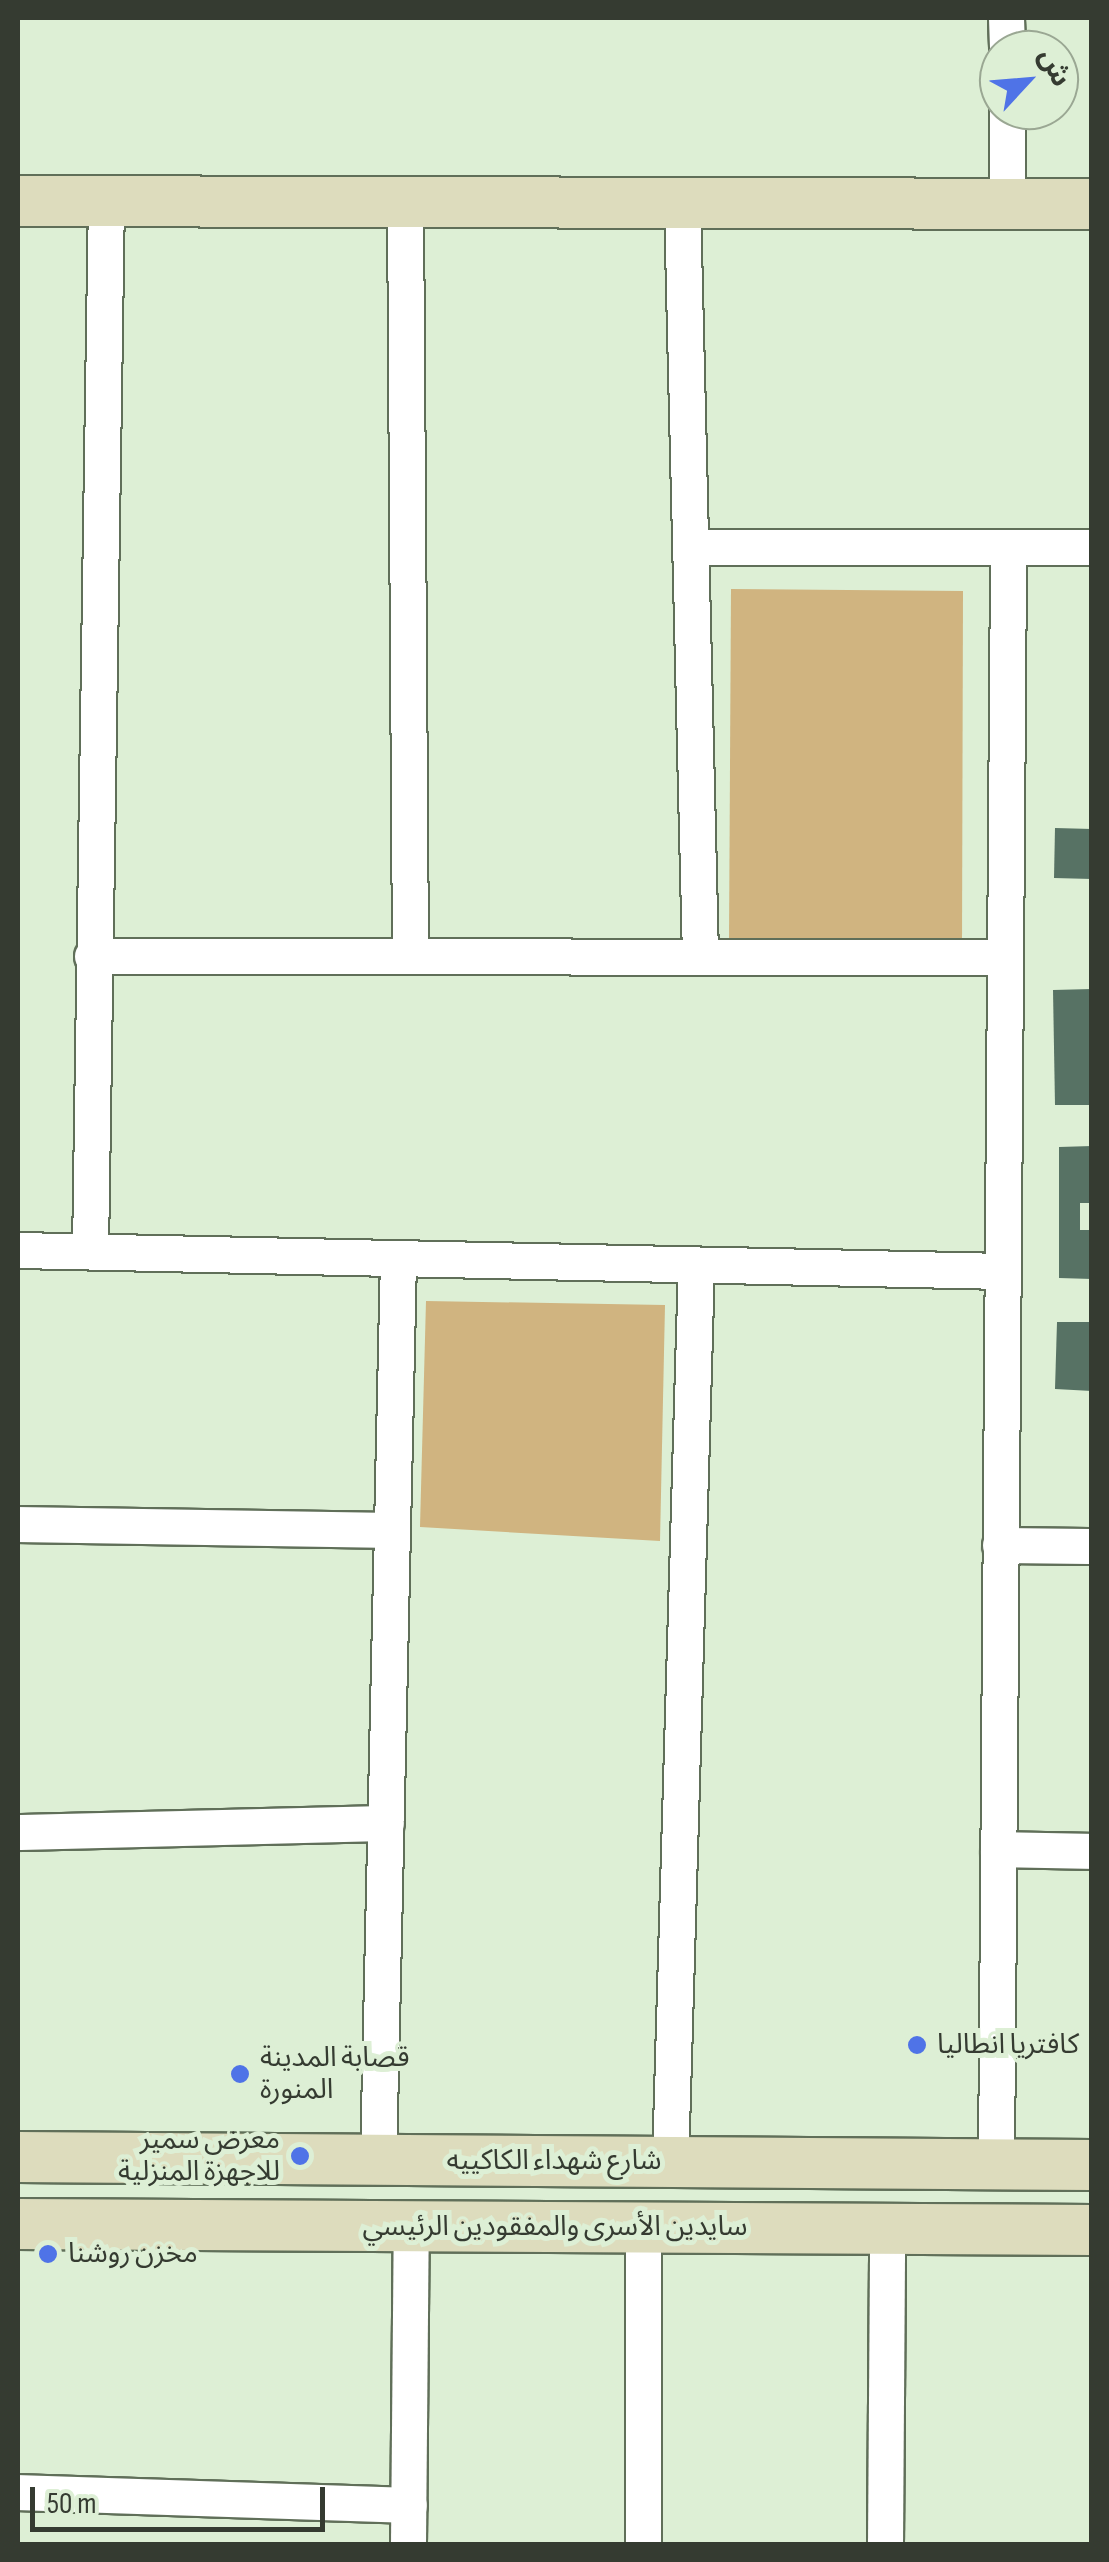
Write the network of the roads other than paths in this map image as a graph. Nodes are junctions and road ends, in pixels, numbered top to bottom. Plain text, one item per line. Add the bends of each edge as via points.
1 (1007, 130) edge
2 (18, 201) edge
3 (106, 201) junction
4 (405, 202) junction
5 (682, 204) junction
6 (1007, 204) junction
7 (1092, 204) edge
8 (690, 547) junction
9 (1008, 547) junction
10 (1092, 547) edge
11 (410, 954) junction
12 (92, 956) junction
13 (700, 956) junction
14 (1005, 957) junction
15 (18, 1250) edge
16 (90, 1252) junction
17 (398, 1258) junction
18 (696, 1264) junction
19 (1002, 1272) junction
20 (18, 1524) edge
21 (392, 1530) junction
22 (1000, 1545) junction
23 (1092, 1546) edge
24 (386, 1823) junction
25 (18, 1832) edge
26 (998, 1850) junction
27 (1092, 1851) edge
28 (18, 2158) edge
29 (378, 2160) junction
30 (530, 2161) junction
31 (670, 2162) junction
32 (996, 2164) junction
33 (1092, 2165) edge
34 (18, 2224) edge
35 (411, 2226) junction
36 (532, 2227) junction
37 (643, 2227) junction
38 (887, 2229) junction
39 (1092, 2230) edge
40 (18, 2492) edge
41 (408, 2504) junction
42 (408, 2544) edge
43 (643, 2544) edge
44 (885, 2544) edge

1 - 6 street
2 - 3 main road
3 - 4 main road
3 - 12 street
4 - 5 main road
4 - 11 street
5 - 6 main road
5 - 8 street
6 - 7 main road
8 - 9 street
8 - 13 street
9 - 10 street
9 - 14 street
11 - 12 street
11 - 13 street
12 - 16 street
13 - 14 street
14 - 19 street
15 - 16 street
16 - 17 street
17 - 18 street
17 - 21 street
18 - 19 street
18 - 31 street
19 - 22 street
20 - 21 street
21 - 24 street
22 - 23 street
22 - 26 street
24 - 25 street
24 - 29 street
26 - 27 street
26 - 32 street
28 - 29 main road, شارع شهداء الكاكييه
29 - 30 main road, شارع شهداء الكاكييه
30 - 31 main road, شارع شهداء الكاكييه
30 - 36 main road
31 - 32 main road, شارع شهداء الكاكييه
32 - 33 main road, شارع شهداء الكاكييه
34 - 35 main road, سايدين الأسرى والمفقودين الرئيسي
35 - 36 main road, سايدين الأسرى والمفقودين الرئيسي
35 - 41 street
36 - 37 main road, سايدين الأسرى والمفقودين الرئيسي
37 - 38 main road, سايدين الأسرى والمفقودين الرئيسي
37 - 43 street
38 - 39 main road, سايدين الأسرى والمفقودين الرئيسي
38 - 44 street
40 - 41 street
41 - 42 street

